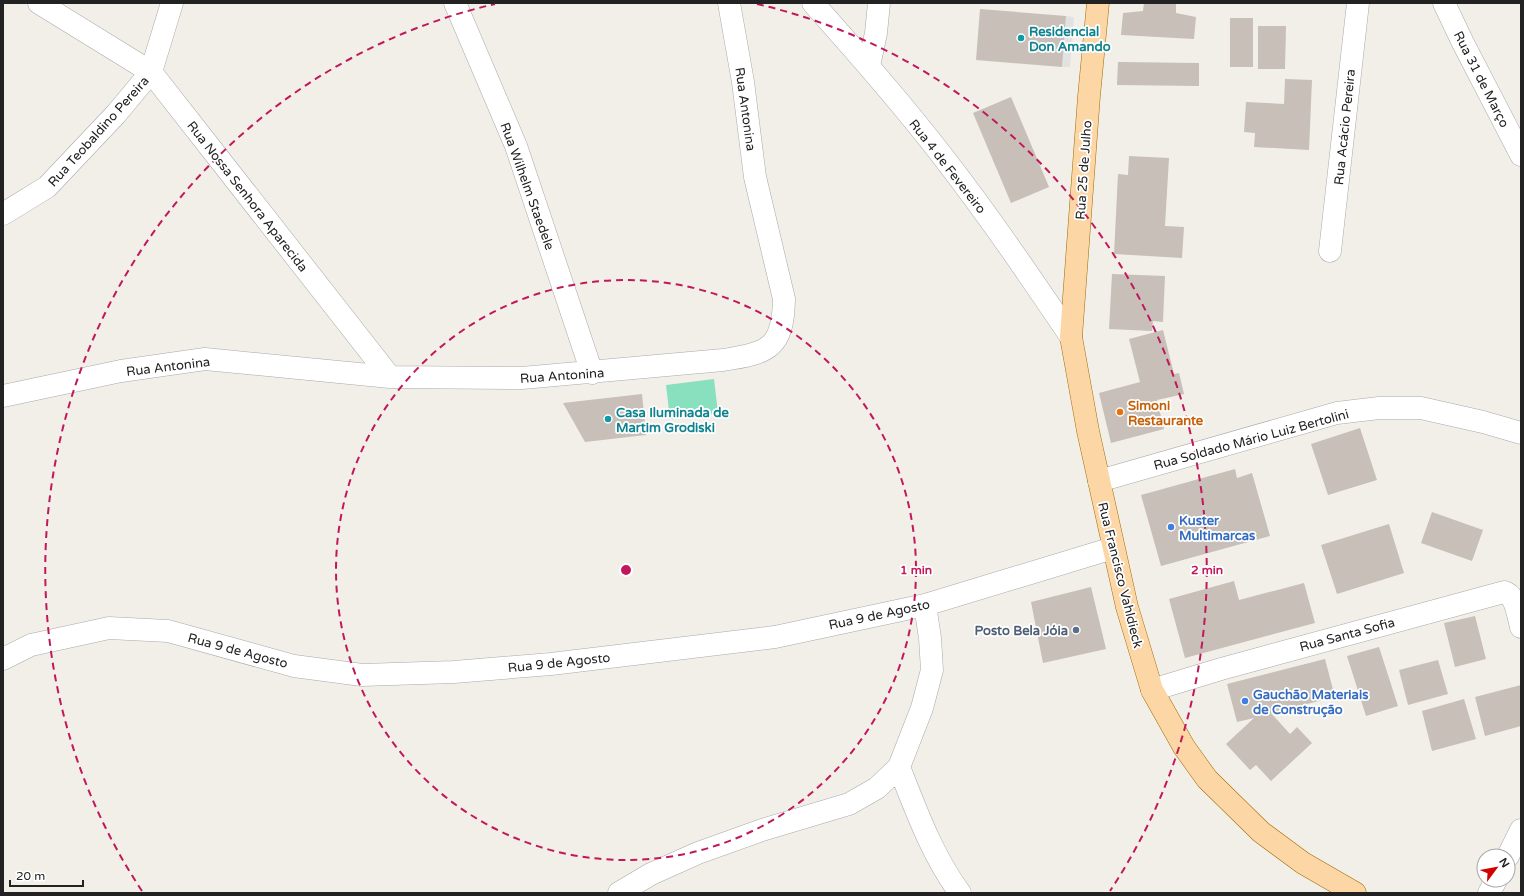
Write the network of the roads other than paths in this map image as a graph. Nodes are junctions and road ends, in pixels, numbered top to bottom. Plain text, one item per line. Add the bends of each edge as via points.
1 (39, 3) edge
2 (172, 3) edge
3 (456, 3) edge
4 (729, 3) edge
5 (813, 3) edge
6 (879, 3) edge
7 (1098, 3) edge
8 (1358, 3) edge
9 (1444, 3) edge
10 (869, 66) junction
11 (151, 72) junction
12 (1521, 155) edge
13 (3, 214) edge
14 (1330, 251) dead end
15 (1071, 337) junction
16 (592, 373) junction
17 (390, 377) junction
18 (3, 396) edge
19 (1521, 433) edge
20 (1099, 481) junction
21 (1113, 548) junction
22 (925, 605) junction
23 (1521, 627) edge
24 (3, 659) edge
25 (1152, 690) junction
26 (898, 767) junction
27 (1521, 830) edge
28 (1512, 848) edge
29 (619, 893) edge
30 (960, 893) edge
31 (1355, 893) edge

1 - 11 street
2 - 11 street
3 - 16 street, Rua Wilhelm Staedele via 516,146
4 - 16 street, Rua Antonina via 743,82 755,177 784,299 784,319 778,338 763,351 748,356
5 - 10 street, Rua 4 de Fevereiro
6 - 10 street
7 - 15 main road, Rua 25 de Julho
8 - 14 street, Rua Acácio Pereira
9 - 12 street, Rua 31 de Março
10 - 15 street, Rua 4 de Fevereiro via 947,162
11 - 13 street, Rua Teobaldino Pereira via 116,114 47,187
11 - 17 street, Rua Nossa Senhora Aparecida
15 - 20 main road, Rua Francisco Vahldieck
16 - 17 street, Rua Antonina via 522,378
17 - 18 street, Rua Antonina via 205,359 121,371
19 - 20 street, Rua Soldado Mário Luiz Bertolini via 1421,408 1379,408 1337,413
20 - 21 main road, Rua Francisco Vahldieck
21 - 22 street, Rua 9 de Agosto
21 - 25 main road, Rua Francisco Vahldieck via 1127,607
22 - 24 street, Rua 9 de Agosto via 774,637 551,664 454,672 362,674 294,666 168,631 109,628 31,645
22 - 26 street via 932,670 922,708
23 - 25 street, Rua Santa Sofia via 1513,599 1509,593 1504,592 1221,668
25 - 31 main road, Rua Francisco Vahldieck via 1184,747 1207,779 1234,807 1261,832 1303,863
26 - 29 street via 877,788 849,804 762,830 698,853 651,874
26 - 30 street via 930,842
27 - 28 street

